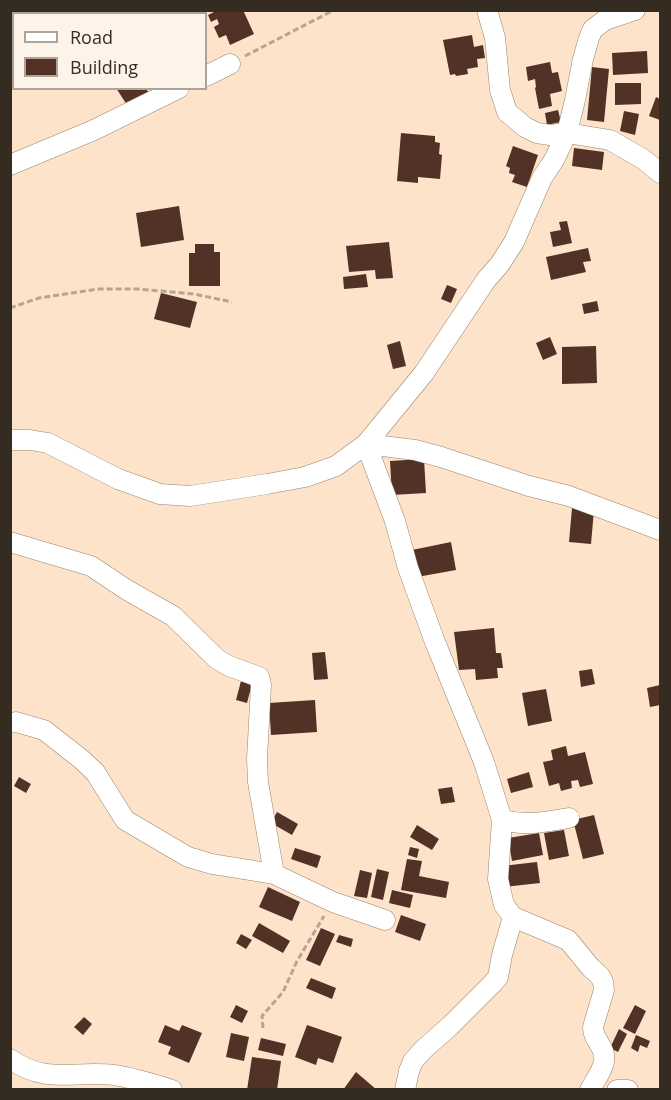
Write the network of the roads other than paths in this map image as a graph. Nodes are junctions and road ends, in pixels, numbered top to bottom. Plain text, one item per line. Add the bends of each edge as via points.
1 (487, 10) edge
2 (635, 10) edge
3 (603, 15) edge
4 (230, 64) road end
5 (207, 76) edge
6 (175, 90) edge
7 (567, 133) junction
8 (10, 165) edge
9 (660, 173) edge
10 (10, 440) edge
11 (366, 444) junction
12 (660, 530) edge
13 (10, 542) edge
14 (10, 723) edge
15 (569, 818) dead end
16 (502, 820) junction
17 (274, 874) junction
18 (513, 917) junction
19 (385, 920) dead end
20 (10, 1059) edge
21 (172, 1089) edge
22 (405, 1089) edge
23 (590, 1089) edge
24 (617, 1089) edge
25 (628, 1089) edge

1 - 7 street via 507,112 537,133
2 - 3 street
3 - 7 street via 589,38
4 - 5 street
6 - 8 street
7 - 9 street via 610,140
7 - 11 street via 500,264 424,373
10 - 11 street via 48,443 118,479 160,494 190,496 305,477 336,466
11 - 12 street via 441,457 569,496
11 - 16 street
13 - 17 street via 91,566 173,616 217,659 259,677 258,782
14 - 17 street via 44,730 81,759 95,772 126,820 159,841 188,857
15 - 16 street via 531,824
16 - 18 street via 498,879 504,905
17 - 19 street via 333,902
18 - 22 street via 498,977 413,1061
18 - 23 street via 568,940 603,982 593,1032 605,1059
20 - 21 street via 46,1075 112,1075
24 - 25 street

